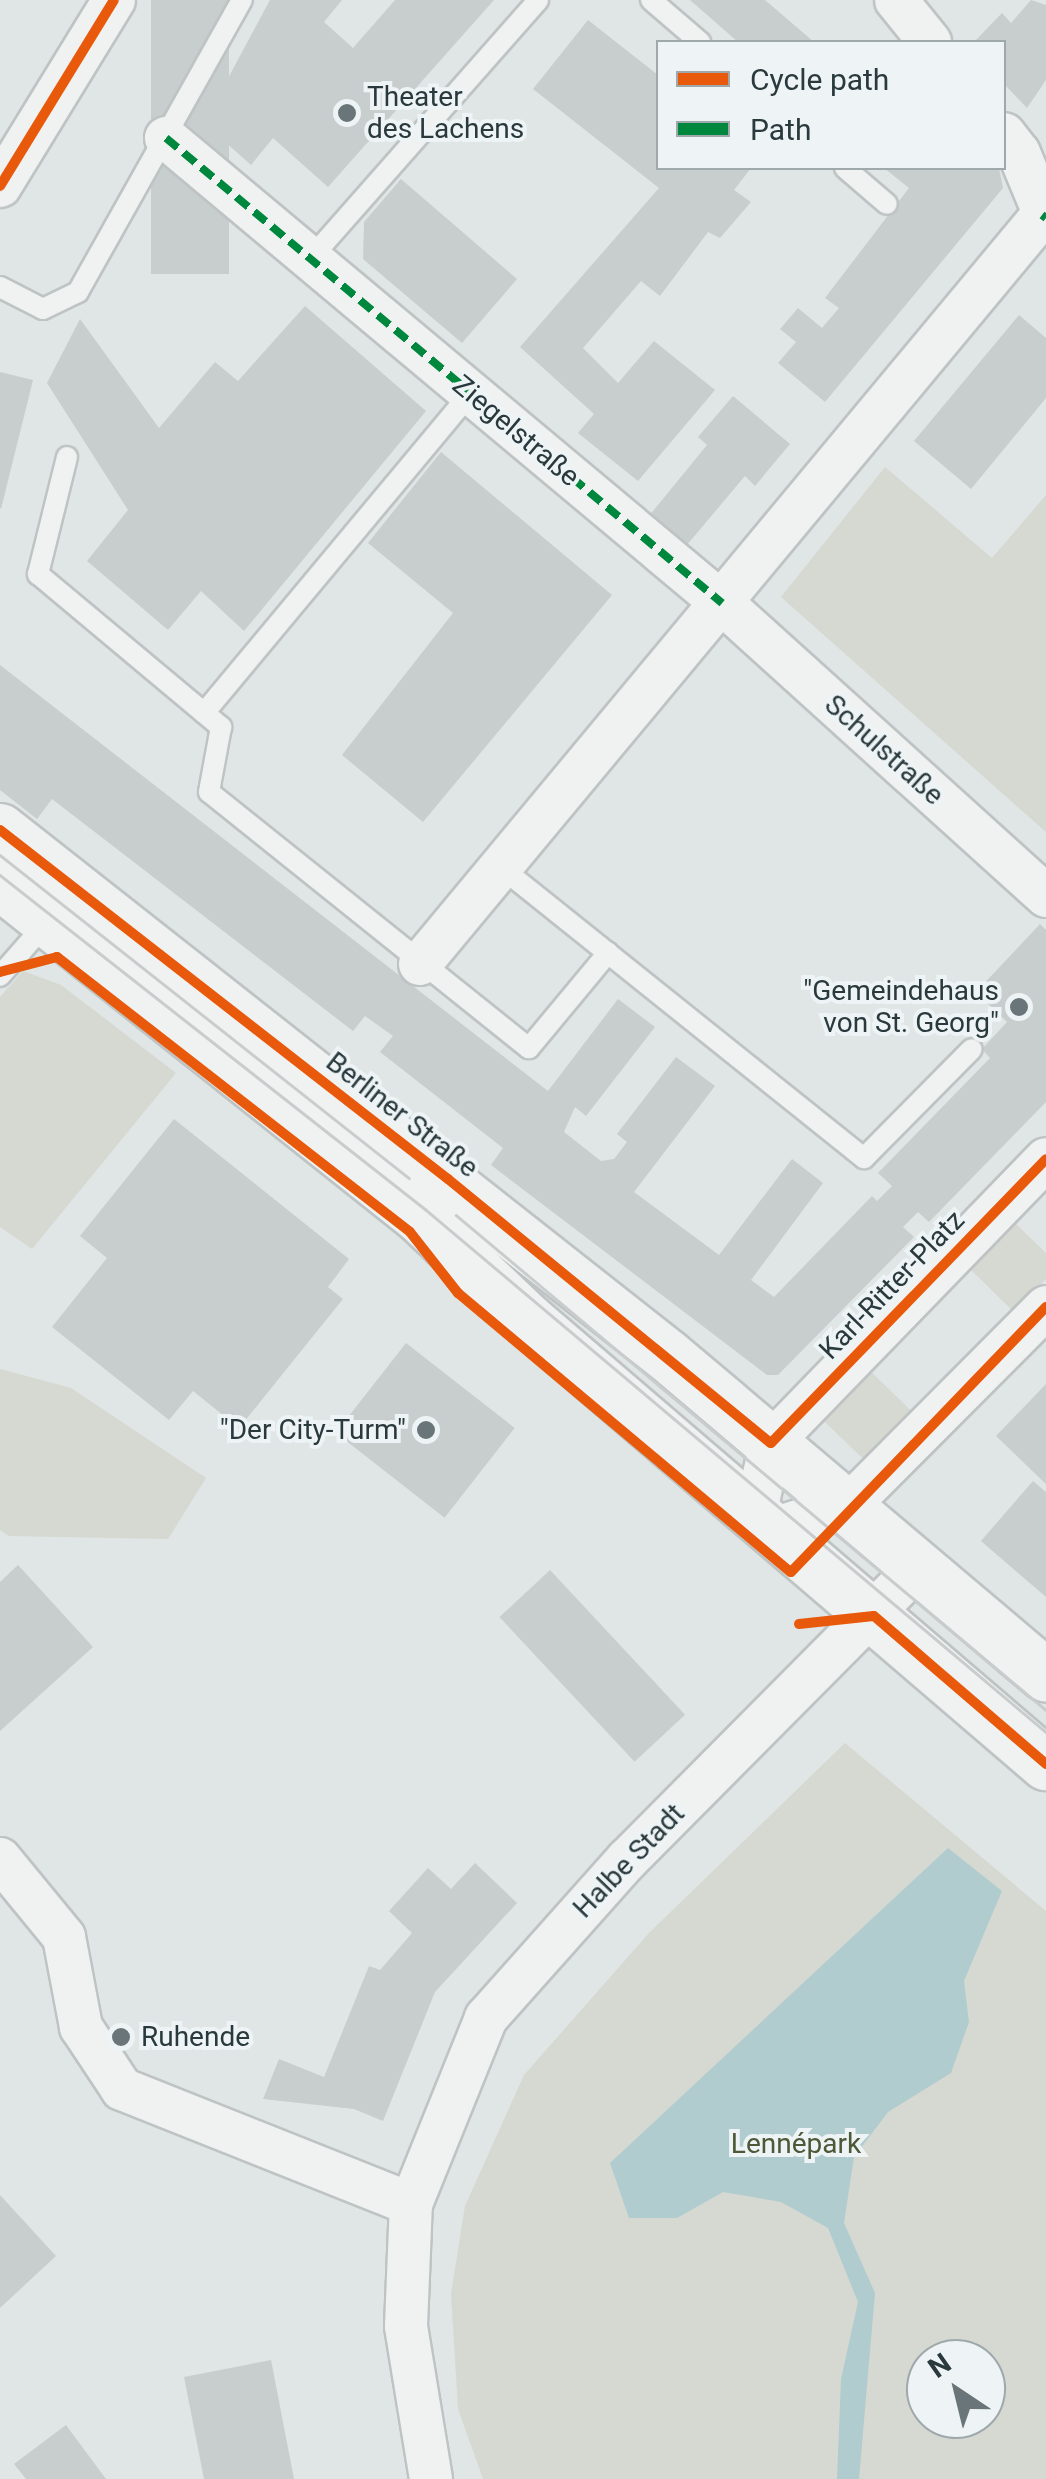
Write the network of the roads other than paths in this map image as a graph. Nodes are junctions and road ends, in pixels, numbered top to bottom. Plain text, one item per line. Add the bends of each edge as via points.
1 (114, 0) edge
2 (242, 0) edge
3 (538, 0) edge
4 (651, 0) edge
5 (896, 0) edge
6 (698, 40) edge
7 (928, 40) edge
8 (1006, 137) edge
9 (166, 138) junction
10 (846, 170) edge
11 (0, 186) edge
12 (887, 204) dead end
13 (1045, 214) edge
14 (310, 259) junction
15 (0, 287) edge
16 (471, 393) junction
17 (67, 457) dead end
18 (722, 603) junction
19 (204, 713) junction
20 (0, 830) edge
21 (498, 865) junction
22 (0, 883) edge
23 (1046, 896) edge
24 (62, 904) junction
25 (608, 953) junction
26 (420, 964) junction
27 (0, 976) edge
28 (972, 1049) dead end
29 (1046, 1159) edge
30 (1046, 1307) edge
31 (771, 1442) junction
32 (850, 1504) junction
33 (766, 1519) junction
34 (920, 1566) junction
35 (874, 1616) junction
36 (1046, 1675) edge
37 (1046, 1764) edge
38 (0, 1859) edge
39 (411, 2204) junction
40 (432, 2479) edge

1 - 11 street
2 - 9 lane
3 - 14 lane
4 - 6 lane
5 - 7 street
8 - 13 street
9 - 14 street, Ziegelstraße
9 - 15 lane via 78,292 43,308
10 - 12 lane
13 - 18 street
14 - 16 street, Ziegelstraße
16 - 18 street, Ziegelstraße
16 - 19 lane
17 - 19 lane via 38,574
18 - 21 street
18 - 23 street, Schulstraße
19 - 26 lane via 221,728 209,792
20 - 24 street, Berliner Straße
21 - 25 lane
21 - 26 street
22 - 24 street, Berliner Straße
24 - 27 lane
24 - 31 street, Berliner Straße
24 - 33 street, Berliner Straße via 420,1217 526,1319
25 - 26 lane via 529,1048
25 - 28 lane via 864,1158
29 - 31 street, Karl-Ritter-Platz
30 - 32 street
31 - 32 street, Berliner Straße
31 - 33 street
32 - 33 street
32 - 34 street, Berliner Straße
33 - 35 street, Berliner Straße
34 - 35 street, Halbe Stadt
34 - 36 street, Berliner Straße
35 - 37 street, Berliner Straße
35 - 39 street, Halbe Stadt via 627,1860 486,2018
38 - 39 street via 64,1937 81,2027 122,2089
39 - 40 street, Halbe Stadt via 406,2326

